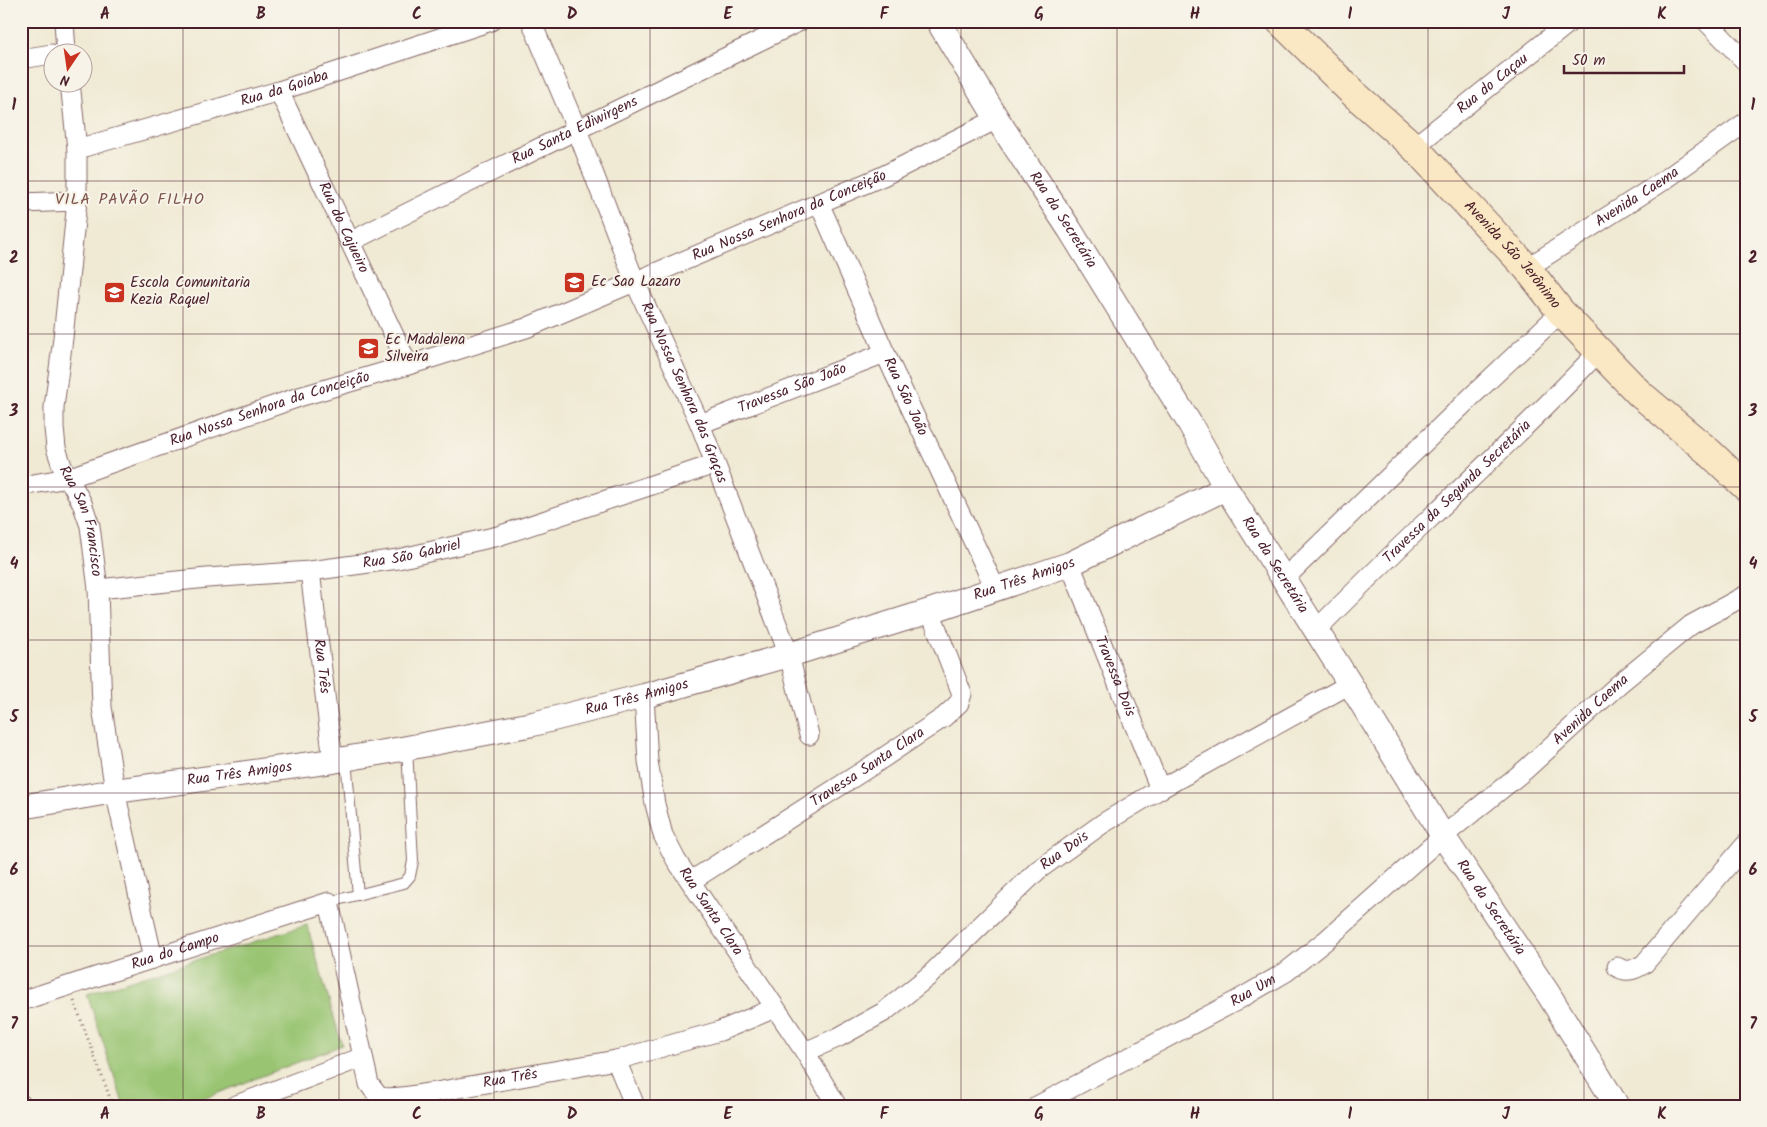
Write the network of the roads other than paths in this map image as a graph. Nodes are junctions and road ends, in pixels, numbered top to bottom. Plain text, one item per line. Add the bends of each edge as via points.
1 (64, 21) edge
2 (491, 21) edge
3 (531, 21) edge
4 (800, 21) edge
5 (938, 21) edge
6 (1571, 21) edge
7 (1706, 21) edge
8 (1285, 23) edge
9 (62, 42) edge
10 (42, 56) edge
11 (21, 59) edge
12 (1746, 62) edge
13 (71, 92) edge
14 (279, 92) junction
15 (997, 119) junction
16 (1746, 122) edge
17 (577, 130) junction
18 (1414, 147) junction
19 (77, 149) junction
20 (77, 201) junction
21 (21, 203) edge
22 (819, 204) junction
23 (350, 242) junction
24 (1527, 268) junction
25 (635, 282) junction
26 (1561, 312) junction
27 (1598, 352) junction
28 (885, 353) junction
29 (408, 365) junction
30 (700, 424) junction
31 (716, 464) junction
32 (68, 478) junction
33 (21, 486) edge
34 (1746, 487) edge
35 (1226, 488) junction
36 (1070, 564) junction
37 (310, 571) junction
38 (1284, 579) junction
39 (98, 589) junction
40 (996, 590) junction
41 (1746, 595) edge
42 (930, 611) junction
43 (1315, 631) junction
44 (789, 655) junction
45 (1350, 684) junction
46 (644, 696) junction
47 (809, 735) dead end
48 (408, 748) junction
49 (340, 760) junction
50 (1160, 789) junction
51 (115, 791) junction
52 (21, 807) edge
53 (1443, 836) junction
54 (1746, 844) edge
55 (691, 882) junction
56 (358, 895) junction
57 (329, 902) junction
58 (153, 959) junction
59 (1617, 968) dead end
60 (21, 1001) edge
61 (775, 1008) junction
62 (805, 1052) junction
63 (363, 1057) junction
64 (616, 1060) junction
65 (234, 1106) edge
66 (634, 1106) edge
67 (837, 1106) edge
68 (1037, 1106) edge
69 (1617, 1106) edge

1 - 9 street
2 - 14 street, Rua da Goiaba
3 - 17 street, Rua Nossa Senhora das Graças
4 - 17 street, Rua Santa Ediwirgens
5 - 15 street, Rua da Secretária
6 - 18 street, Rua do Caçau
7 - 12 street
8 - 18 main road, Avenida São Jerônimo via 1353,93
10 - 11 street
13 - 19 street, Rua San Francisco
14 - 19 street, Rua da Goiaba
14 - 23 street, Rua do Cajueiro
15 - 22 street, Rua Nossa Senhora da Conceição
15 - 35 street, Rua da Secretária via 1075,238
16 - 24 street, Avenida Caema via 1663,181
17 - 23 street, Rua Santa Ediwirgens
17 - 25 street, Rua Nossa Senhora das Graças
18 - 24 main road, Avenida São Jerônimo
19 - 20 street, Rua San Francisco
20 - 21 street
20 - 32 street, Rua San Francisco via 54,407 56,448
22 - 25 street, Rua Nossa Senhora da Conceição
22 - 28 street, Rua São João
23 - 29 street, Rua do Cajueiro
24 - 26 main road, Avenida São Jerônimo
25 - 29 street, Rua Nossa Senhora da Conceição via 526,328
25 - 30 street, Rua Nossa Senhora das Graças
26 - 27 main road, Avenida São Jerônimo
26 - 38 street
27 - 34 main road, Avenida São Jerônimo via 1640,394
27 - 43 street, Travessa da Segunda Secretária via 1556,397
28 - 30 street, Travessa São João
28 - 40 street, Rua São João
29 - 32 street, Rua Nossa Senhora da Conceição via 299,397
30 - 31 street, Rua Nossa Senhora das Graças
31 - 37 street, Rua São Gabriel via 498,536 398,559
31 - 44 street, Rua Nossa Senhora das Graças
32 - 33 street, Rua Nossa Senhora da Conceição
32 - 39 street, Rua San Francisco via 90,526
35 - 36 street, Rua Três Amigos
35 - 38 street, Rua da Secretária
36 - 40 street, Rua Três Amigos
36 - 50 street, Travessa Dois
37 - 39 street, Rua São Gabriel
37 - 49 street, Rua Três
38 - 43 street, Rua da Secretária
39 - 51 street, Rua San Francisco via 102,707
40 - 42 street, Rua Três Amigos
41 - 53 street, Avenida Caema via 1691,625 1619,684 1525,770
42 - 44 street, Rua Três Amigos
42 - 55 street, Travessa Santa Clara via 962,694 959,703 944,717 872,766
43 - 45 street, Rua da Secretária
44 - 46 street, Rua Três Amigos
44 - 47 street, Rua Nossa Senhora das Graças
45 - 50 street, Rua Dois
45 - 53 street, Rua da Secretária
46 - 48 street, Rua Três Amigos via 534,724
46 - 55 street, Rua Santa Clara via 648,761 655,804 663,835
48 - 49 street, Rua Três Amigos
48 - 56 lane via 413,861 410,876 404,882
49 - 51 street, Rua Três Amigos
49 - 56 lane
50 - 62 street, Rua Dois via 1102,824 1038,870 930,975 884,1012
51 - 52 street, Rua Três Amigos
51 - 58 street, Rua San Francisco
53 - 68 street, Rua Um via 1326,941 1286,972
53 - 69 street, Rua da Secretária via 1549,995
54 - 59 street via 1644,964 1628,971
55 - 61 street, Rua Santa Clara
56 - 57 lane
57 - 58 street, Rua do Campo
57 - 63 street, Rua Três
58 - 60 street, Rua do Campo
61 - 62 street, Rua Santa Clara
61 - 64 street, Rua Três via 720,1030
62 - 67 street, Rua Santa Clara
63 - 64 street, Rua Três via 369,1084 379,1097 393,1099
63 - 65 street
64 - 66 street

